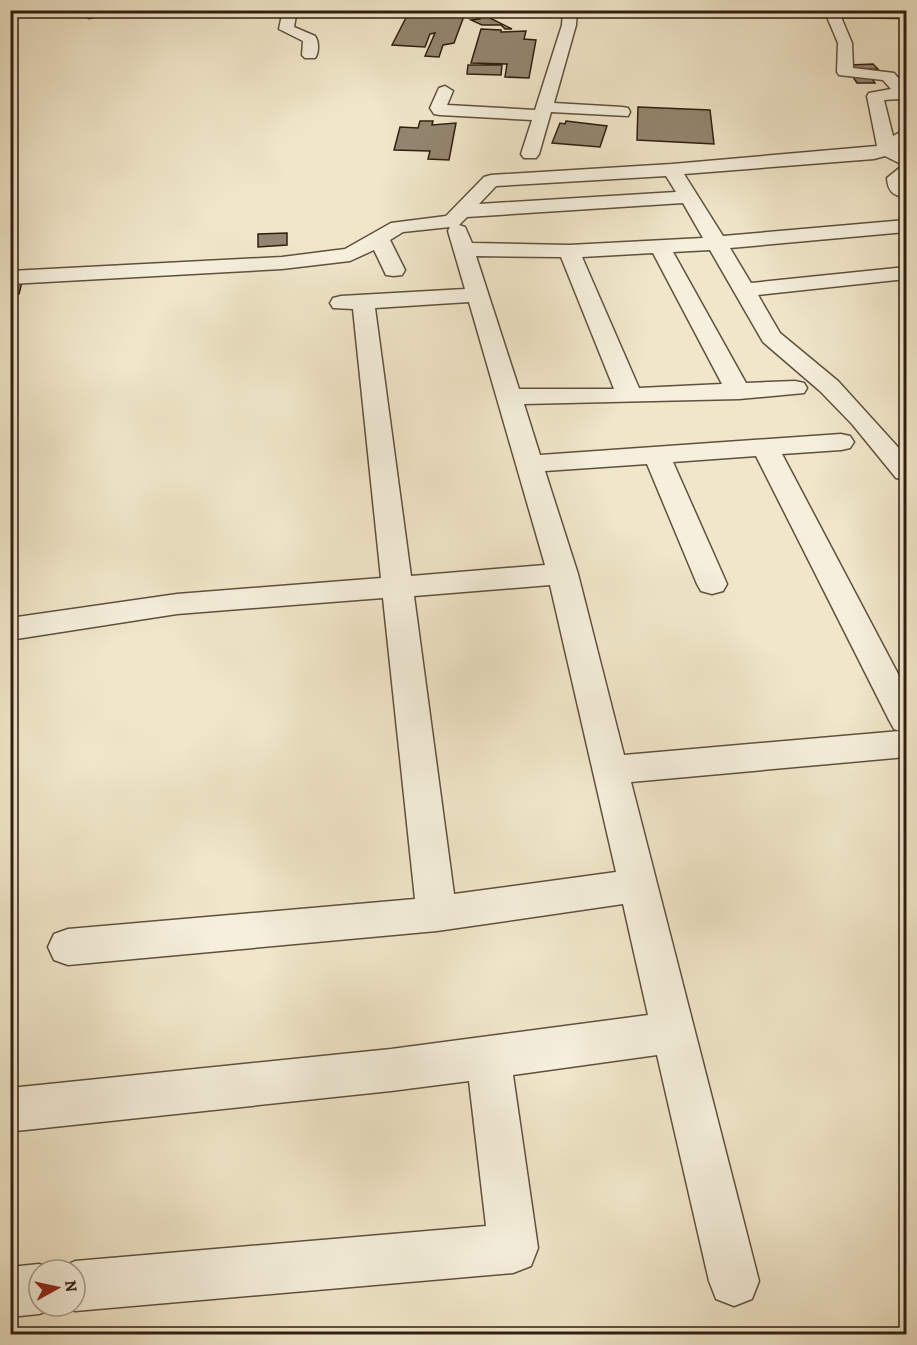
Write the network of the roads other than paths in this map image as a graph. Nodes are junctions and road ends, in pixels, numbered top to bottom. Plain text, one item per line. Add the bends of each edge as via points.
1 (290, 10) edge
2 (658, 10) edge
3 (736, 10) edge
4 (669, 11) edge
5 (781, 12) edge
6 (870, 12) edge
7 (751, 13) junction
8 (833, 14) junction
9 (906, 14) edge
10 (575, 16) edge
11 (310, 56) dead end
12 (445, 91) dead end
13 (906, 94) edge
14 (543, 111) junction
15 (622, 112) dead end
16 (906, 120) edge
17 (881, 121) junction
18 (906, 134) edge
19 (887, 149) junction
20 (530, 154) dead end
21 (906, 161) edge
22 (672, 170) junction
23 (906, 170) edge
24 (906, 192) edge
25 (687, 197) junction
26 (906, 226) edge
27 (461, 230) junction
28 (379, 238) junction
29 (717, 243) junction
30 (660, 247) junction
31 (569, 251) junction
32 (394, 270) dead end
33 (906, 273) edge
34 (10, 279) edge
35 (745, 290) junction
36 (477, 295) junction
37 (795, 388) dead end
38 (739, 392) junction
39 (630, 396) junction
40 (509, 398) junction
41 (841, 442) dead end
42 (765, 447) junction
43 (657, 455) junction
44 (530, 464) junction
45 (906, 472) edge
46 (563, 574) junction
47 (712, 584) dead end
48 (397, 587) junction
49 (10, 629) edge
50 (906, 720) edge
51 (906, 744) edge
52 (611, 770) junction
53 (639, 885) junction
54 (437, 914) junction
55 (68, 947) dead end
56 (674, 1032) junction
57 (488, 1057) junction
58 (16, 1108) dead end
59 (734, 1281) dead end
60 (87, 1285) edge
61 (27, 1290) edge
62 (10, 1292) edge

1 - 11 street via 286,29 310,39
2 - 4 street
3 - 7 street
4 - 7 street
5 - 7 street
5 - 8 street
6 - 8 street
6 - 9 street
8 - 13 street via 845,43 844,72 888,76
10 - 14 street
12 - 14 street via 440,110
13 - 17 street via 875,96
14 - 15 street
14 - 20 street
16 - 17 street
17 - 19 street
18 - 19 street
19 - 21 street
19 - 22 street via 874,154
22 - 25 street
22 - 27 street via 491,181
23 - 24 street via 896,178 897,188
25 - 27 street
25 - 29 street
26 - 29 street
27 - 28 street via 452,221 398,227
27 - 31 street
27 - 36 street
28 - 32 street
28 - 34 street via 350,255 294,262
29 - 30 street
29 - 35 street
30 - 31 street
30 - 38 street
31 - 39 street
33 - 35 street
35 - 45 street via 771,337 829,386
36 - 40 street
36 - 48 street via 351,302
37 - 38 street
38 - 39 street
39 - 40 street
40 - 44 street
41 - 42 street
42 - 43 street
42 - 50 street
43 - 44 street
43 - 47 street
44 - 46 street
46 - 48 street
46 - 52 street
48 - 49 street via 177,604
48 - 54 street
51 - 52 street
52 - 53 street
53 - 54 street
53 - 56 street
54 - 55 street
56 - 57 street
56 - 59 street
57 - 58 street
57 - 60 street via 513,1248
61 - 62 street

